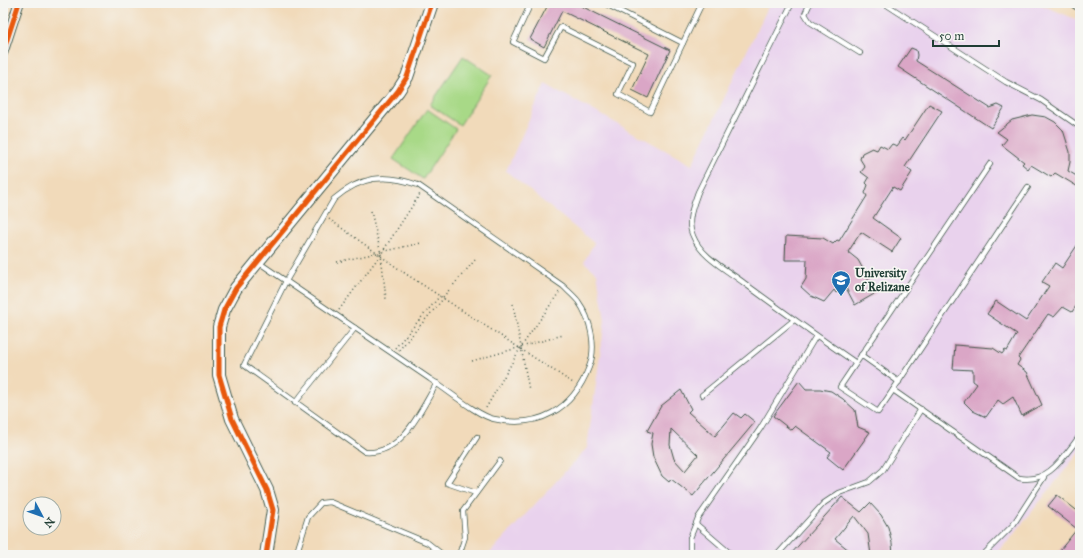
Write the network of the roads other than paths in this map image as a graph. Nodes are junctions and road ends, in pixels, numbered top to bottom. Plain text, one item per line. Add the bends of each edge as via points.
1 (19, 3) edge
2 (432, 3) edge
3 (531, 3) edge
4 (604, 3) edge
5 (702, 3) edge
6 (792, 3) edge
7 (810, 3) edge
8 (884, 3) edge
9 (1077, 3) edge
10 (1080, 4) edge
11 (683, 43) junction
12 (3, 52) edge
13 (860, 53) dead end
14 (1080, 127) edge
15 (990, 164) dead end
16 (1028, 187) dead end
17 (258, 262) junction
18 (286, 281) junction
19 (794, 320) junction
20 (356, 328) junction
21 (816, 336) junction
22 (861, 355) junction
23 (856, 363) junction
24 (899, 382) junction
25 (437, 383) junction
26 (893, 390) junction
27 (702, 395) dead end
28 (295, 402) junction
29 (921, 410) junction
30 (1080, 436) edge
31 (477, 437) dead end
32 (500, 461) dead end
33 (1045, 475) junction
34 (476, 493) junction
35 (696, 524) junction
36 (266, 555) edge
37 (296, 555) edge
38 (443, 555) edge
39 (459, 555) edge
40 (690, 555) edge
41 (732, 555) edge
42 (777, 555) edge
43 (982, 555) edge

1 - 12 street
2 - 17 street via 407,77 398,91
3 - 11 lane via 513,42 544,58 560,27 633,63 618,94 650,112
4 - 11 lane
5 - 11 lane
6 - 19 lane via 698,192 690,221 692,235 699,248
7 - 13 lane via 806,14 810,22
8 - 14 lane
9 - 10 street
15 - 22 lane
16 - 24 lane
17 - 18 lane
17 - 36 street via 236,288 224,310 219,327 220,375 232,419 267,490 273,510
18 - 20 lane
18 - 25 lane via 334,199 359,182 389,177 404,180 423,189 563,286 578,302 588,320 592,341 591,362 580,387 571,399 554,413 535,421 514,423 493,419
18 - 28 lane via 244,366
19 - 21 lane
19 - 27 lane
20 - 25 lane
20 - 28 lane
21 - 23 lane
21 - 35 lane via 760,429
22 - 23 lane
22 - 24 lane
23 - 26 lane via 840,387 878,412
24 - 26 lane
25 - 28 lane via 401,439 381,451 369,453
26 - 29 lane
29 - 33 lane via 1019,478 1030,480
29 - 42 lane via 882,470 869,482 839,493 824,503
30 - 33 lane
31 - 34 lane via 447,483
32 - 34 lane
33 - 43 lane via 1013,525
34 - 39 lane via 463,511 465,537
35 - 40 lane via 690,538
35 - 41 lane
37 - 38 lane via 308,516 321,503 330,502 428,543

